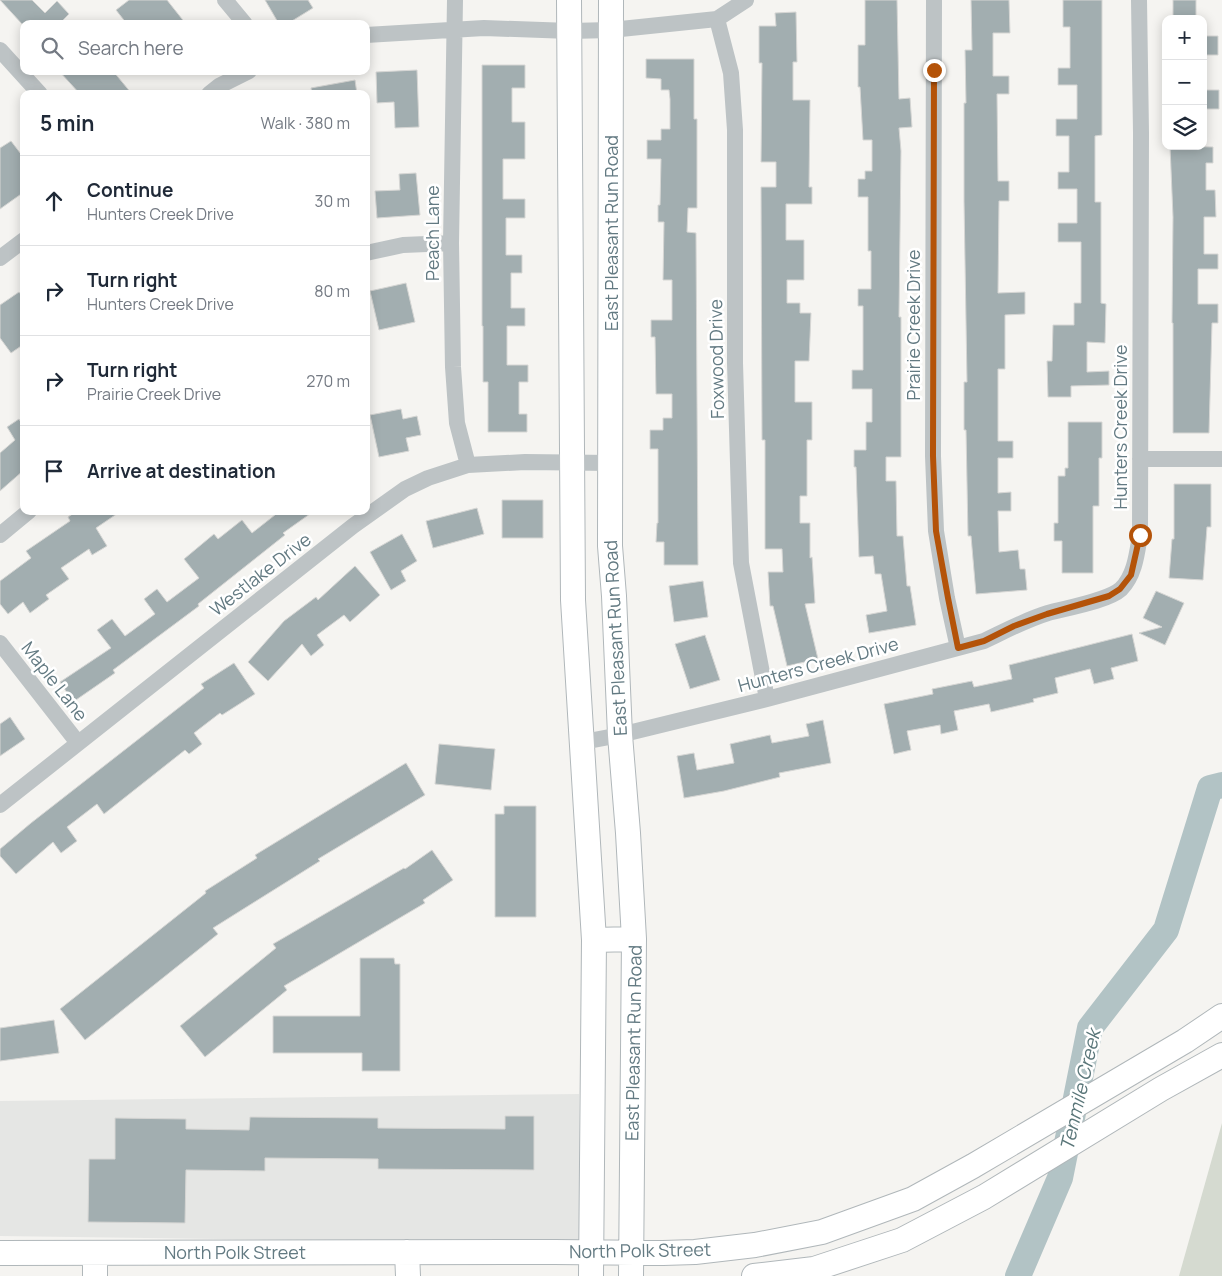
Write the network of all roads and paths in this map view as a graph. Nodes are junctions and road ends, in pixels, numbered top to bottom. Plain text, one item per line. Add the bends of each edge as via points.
1 (225, 0) edge
2 (454, 0) edge
3 (569, 0) edge
4 (611, 0) edge
5 (746, 0) edge
6 (934, 0) edge
7 (1139, 0) edge
8 (717, 19) junction
9 (242, 20) edge
10 (454, 30) junction
11 (570, 30) junction
12 (611, 30) junction
13 (370, 35) edge
14 (0, 50) edge
15 (20, 72) edge
16 (23, 75) edge
17 (241, 75) edge
18 (36, 90) edge
19 (214, 90) edge
20 (20, 243) edge
21 (451, 243) junction
22 (370, 252) edge
23 (0, 258) edge
24 (1140, 459) junction
25 (1222, 459) edge
26 (573, 462) junction
27 (611, 463) junction
28 (468, 465) junction
29 (370, 514) edge
30 (24, 515) edge
31 (369, 515) edge
32 (0, 535) edge
33 (0, 643) edge
34 (958, 648) junction
35 (767, 699) junction
36 (620, 736) junction
37 (583, 742) junction
38 (78, 743) junction
39 (0, 805) edge
40 (634, 939) junction
41 (594, 940) junction
42 (1222, 1016) edge
43 (1222, 1055) edge
44 (95, 1252) junction
45 (407, 1252) junction
46 (591, 1252) junction
47 (0, 1253) edge
48 (631, 1264) edge
49 (95, 1276) edge
50 (408, 1276) edge
51 (591, 1276) edge
52 (754, 1276) edge

1 - 9 street
2 - 10 street, Peach Lane
3 - 11 main road, East Pleasant Run Road
4 - 12 main road, East Pleasant Run Road
5 - 8 street
6 - 34 street, Prairie Creek Drive via 933,456 936,531
7 - 24 street, Hunters Creek Drive
8 - 12 street
8 - 35 street, Foxwood Drive via 731,73 735,130 735,363 741,563
10 - 11 street
10 - 13 street
10 - 21 street, Peach Lane
11 - 12 street
11 - 26 main road, East Pleasant Run Road
12 - 27 main road, East Pleasant Run Road
14 - 15 street
16 - 18 street
17 - 19 street
20 - 23 street
21 - 22 street via 403,245
21 - 28 street, Peach Lane via 456,423
24 - 25 street
24 - 34 street, Hunters Creek Drive via 1140,535 1131,575 1120,589 1109,596 1047,614 984,641
26 - 27 street, Westlake Drive
26 - 28 street, Westlake Drive
26 - 37 main road, East Pleasant Run Road via 573,600
27 - 36 main road, East Pleasant Run Road via 610,546
28 - 29 street, Westlake Drive via 421,481
30 - 32 street
31 - 38 street, Westlake Drive
33 - 38 street, Maple Lane
34 - 35 street, Hunters Creek Drive
35 - 36 street, Hunters Creek Drive
36 - 37 street, Hunters Creek Drive
36 - 40 main road, East Pleasant Run Road
37 - 41 main road, East Pleasant Run Road
38 - 39 street, Westlake Drive
40 - 41 main road
40 - 48 main road, East Pleasant Run Road
41 - 46 main road, East Pleasant Run Road
42 - 48 main road, North Polk Street via 1185,1041 913,1199 822,1232
43 - 52 main road via 984,1197 902,1240 814,1269
44 - 45 main road, North Polk Street
44 - 47 main road, North Polk Street
44 - 49 main road
45 - 46 main road, North Polk Street
45 - 50 main road
46 - 48 main road, North Polk Street
46 - 51 main road, East Pleasant Run Road

